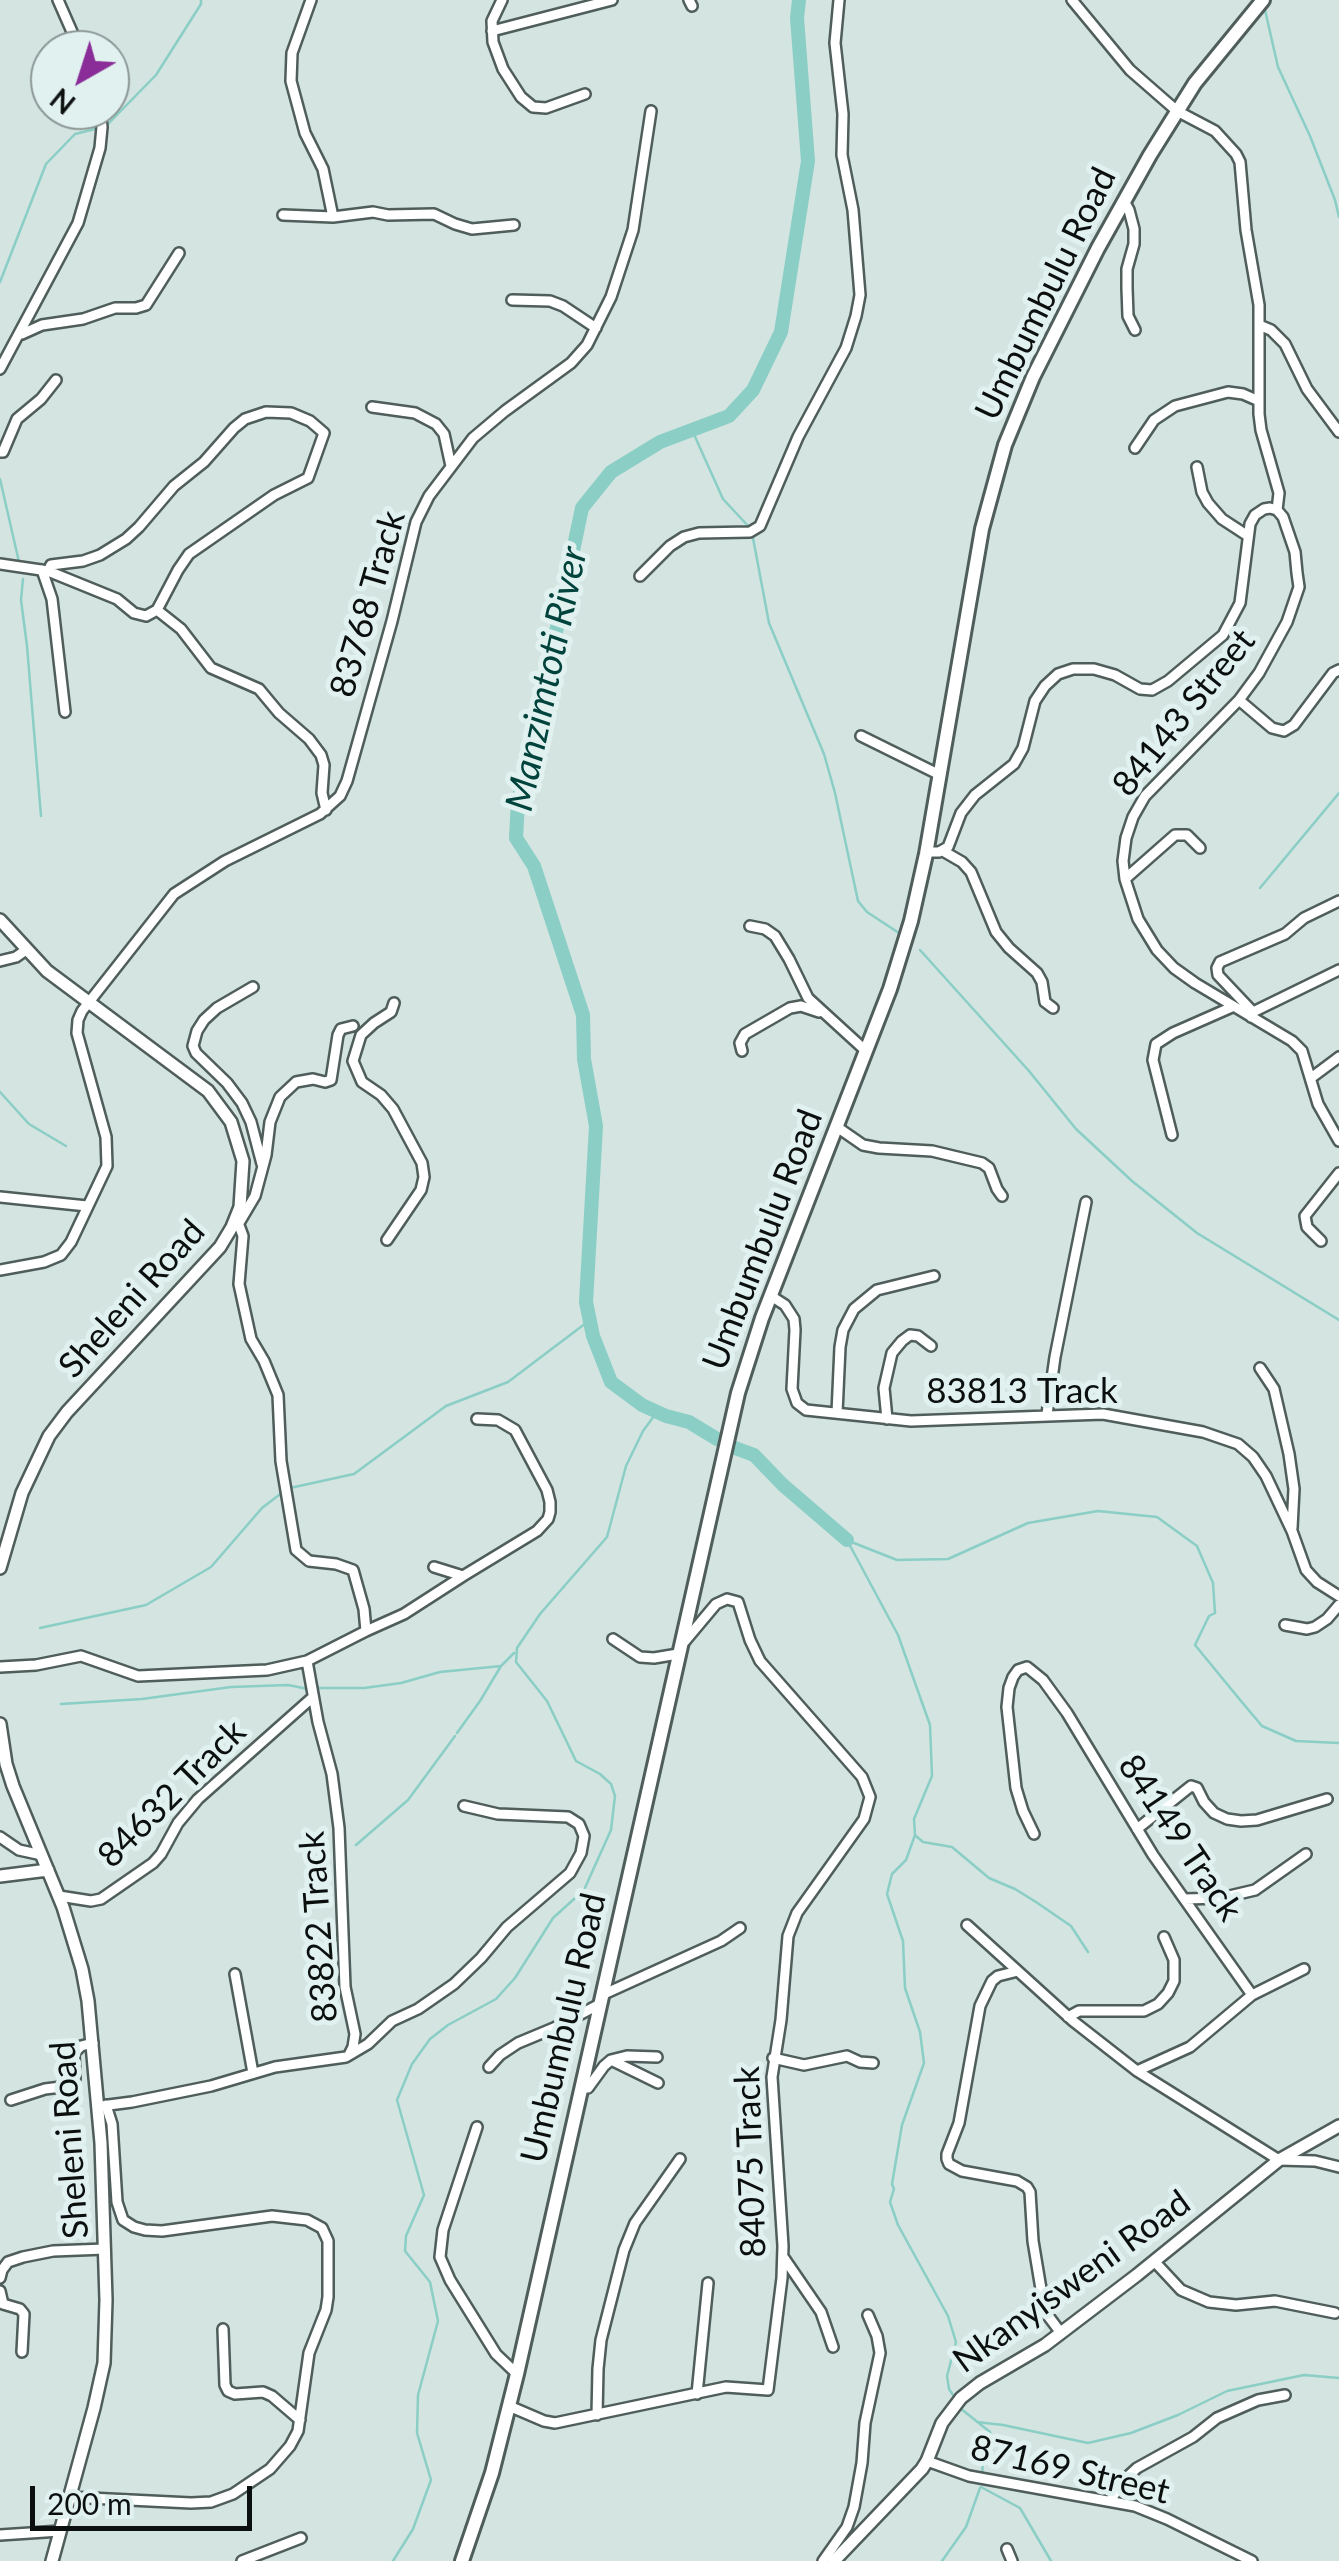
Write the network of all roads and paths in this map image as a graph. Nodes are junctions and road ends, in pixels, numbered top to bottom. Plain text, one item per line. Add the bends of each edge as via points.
1 (58, 0) edge
2 (311, 0) edge
3 (502, 0) edge
4 (612, 0) edge
5 (839, 0) edge
6 (1072, 0) edge
7 (1263, 0) edge
8 (71, 30) edge
9 (492, 31) junction
10 (585, 94) dead end
11 (1177, 111) junction
12 (651, 112) dead end
13 (102, 130) edge
14 (1124, 202) junction
15 (283, 215) dead end
16 (333, 217) junction
17 (514, 225) dead end
18 (179, 253) dead end
19 (512, 300) dead end
20 (1260, 325) junction
21 (596, 328) junction
22 (1135, 330) dead end
23 (20, 335) junction
24 (0, 369) edge
25 (56, 380) dead end
26 (1259, 401) junction
27 (372, 407) dead end
28 (1339, 432) edge
29 (1135, 448) dead end
30 (1, 452) edge
31 (450, 466) junction
32 (1197, 467) dead end
33 (1277, 510) junction
34 (1248, 536) junction
35 (0, 564) edge
36 (47, 569) junction
37 (640, 576) dead end
38 (157, 610) junction
39 (1339, 670) edge
40 (1239, 700) junction
41 (65, 712) dead end
42 (860, 736) dead end
43 (940, 774) junction
44 (326, 810) junction
45 (1200, 848) dead end
46 (943, 850) junction
47 (926, 852) junction
48 (1125, 880) junction
49 (1339, 901) edge
50 (0, 920) edge
51 (750, 926) dead end
52 (26, 950) junction
53 (0, 961) edge
54 (1339, 970) edge
55 (253, 987) dead end
56 (88, 1003) junction
57 (394, 1003) dead end
58 (1232, 1007) junction
59 (1052, 1008) dead end
60 (822, 1012) junction
61 (1252, 1014) junction
62 (353, 1026) dead end
63 (336, 1041) junction
64 (742, 1051) dead end
65 (866, 1051) junction
66 (1339, 1057) edge
67 (353, 1061) junction
68 (1311, 1078) junction
69 (837, 1127) junction
70 (1172, 1135) dead end
71 (1339, 1141) edge
72 (263, 1166) junction
73 (1339, 1172) edge
74 (1002, 1196) dead end
75 (0, 1198) edge
76 (1086, 1202) dead end
77 (87, 1206) junction
78 (237, 1220) junction
79 (387, 1240) dead end
80 (1321, 1241) dead end
81 (0, 1270) edge
82 (934, 1276) dead end
83 (771, 1296) junction
84 (932, 1346) dead end
85 (1260, 1368) dead end
86 (837, 1414) junction
87 (1047, 1414) junction
88 (887, 1418) junction
89 (476, 1420) dead end
90 (1292, 1531) junction
91 (434, 1567) dead end
92 (0, 1568) edge
93 (464, 1576) junction
94 (1339, 1596) edge
95 (1339, 1606) edge
96 (1285, 1625) dead end
97 (366, 1631) junction
98 (613, 1639) dead end
99 (679, 1650) junction
100 (306, 1661) junction
101 (0, 1667) edge
102 (313, 1697) junction
103 (0, 1724) edge
104 (1328, 1798) dead end
105 (464, 1806) dead end
106 (1136, 1829) junction
107 (1034, 1834) dead end
108 (0, 1837) edge
109 (1306, 1854) dead end
110 (42, 1855) junction
111 (48, 1870) junction
112 (0, 1876) edge
113 (58, 1896) junction
114 (1185, 1899) junction
115 (967, 1925) dead end
116 (740, 1928) dead end
117 (1164, 1937) dead end
118 (1304, 1969) dead end
119 (1018, 1971) junction
120 (235, 1974) dead end
121 (1252, 1995) junction
122 (601, 2000) junction
123 (1068, 2016) junction
124 (92, 2044) junction
125 (349, 2055) junction
126 (657, 2057) dead end
127 (774, 2058) junction
128 (611, 2060) junction
129 (873, 2063) dead end
130 (489, 2067) dead end
131 (1137, 2071) junction
132 (253, 2073) junction
133 (658, 2082) dead end
134 (581, 2088) junction
135 (10, 2100) dead end
136 (102, 2105) junction
137 (1339, 2126) edge
138 (477, 2127) dead end
139 (680, 2159) dead end
140 (1278, 2160) junction
141 (1339, 2167) edge
142 (105, 2249) junction
143 (783, 2256) junction
144 (1154, 2261) junction
145 (0, 2278) edge
146 (708, 2284) dead end
147 (0, 2291) edge
148 (1335, 2312) dead end
149 (868, 2316) dead end
150 (223, 2329) dead end
151 (1062, 2333) junction
152 (832, 2347) dead end
153 (22, 2352) dead end
154 (517, 2374) junction
155 (697, 2394) junction
156 (1285, 2395) dead end
157 (509, 2406) junction
158 (598, 2415) junction
159 (300, 2420) junction
160 (927, 2461) junction
161 (69, 2497) junction
162 (1110, 2501) junction
163 (60, 2531) junction
164 (0, 2535) edge
165 (301, 2538) dead end
166 (1007, 2549) dead end
167 (52, 2561) edge
168 (242, 2561) edge
169 (462, 2561) edge
170 (823, 2561) edge
171 (834, 2561) edge
172 (1012, 2561) edge
173 (1252, 2561) edge

1 - 8 street
2 - 16 street via 292,53 291,81
3 - 9 street
4 - 9 street
5 - 37 street via 842,155 860,295 846,348 760,526 684,537
6 - 11 street, 84143 Street via 1130,70
7 - 11 main road, Umbumbulu Road
9 - 10 street via 503,70 526,102 552,108
11 - 14 main road, Umbumbulu Road
11 - 20 street, 84143 Street via 1216,131 1240,162
12 - 21 street, 83768 Track via 633,230
13 - 23 street via 78,224
14 - 22 street via 1134,229 1127,288
14 - 43 main road, Umbumbulu Road via 1032,377 1005,445 982,529
15 - 16 street
16 - 17 street via 434,214 464,228
18 - 23 street via 146,306 42,324
19 - 21 street via 563,306
20 - 26 street, 84143 Street
20 - 28 street via 1284,344
21 - 31 street, 83768 Track via 572,363 491,422
23 - 24 street
25 - 30 street via 17,419
26 - 29 street via 1228,392 1175,406 1154,420
26 - 33 street, 84143 Street
27 - 31 street via 436,424
31 - 44 street, 83768 Track via 416,522 347,781
32 - 34 street via 1208,503
33 - 34 street via 1255,515
33 - 40 street, 84143 Street via 1299,587 1276,644
34 - 46 street, 84143 Street via 1240,603 1223,635 1152,690 1094,669 1058,674 1036,701 1014,764 975,795
35 - 36 street
36 - 38 street via 140,616
36 - 38 street via 90,559 126,539 254,414 291,413 324,433 308,478 189,554
36 - 41 street
38 - 44 street via 211,668 258,689 295,724 322,758
39 - 40 street via 1284,730
40 - 48 street, 84143 Street via 1145,796 1126,838
42 - 43 street
43 - 47 main road, Umbumbulu Road
44 - 56 street via 174,894
45 - 48 street via 1175,835
46 - 47 street
46 - 59 street via 967,866 996,932 1037,973
47 - 65 main road, Umbumbulu Road via 911,921
48 - 58 street, 84143 Street via 1157,950
49 - 61 street via 1286,934 1220,962 1221,980
50 - 52 street, Sheleni Road
51 - 60 street via 779,942
52 - 53 street
52 - 56 street, Sheleni Road
54 - 61 street
55 - 72 street via 204,1020 194,1046 242,1103
56 - 77 street via 77,1033 108,1152
56 - 78 street, Sheleni Road via 192,1077 220,1105 243,1162
57 - 67 street via 392,1012 361,1035
58 - 61 street, 84143 Street
58 - 70 street via 1156,1044 1153,1060
60 - 64 street via 790,1008 745,1034
60 - 65 street
61 - 68 street, 84143 Street via 1302,1051
62 - 63 street via 341,1029
63 - 67 street
63 - 72 street via 330,1081 296,1082 280,1097
65 - 69 main road, Umbumbulu Road
66 - 68 street
67 - 79 street via 360,1079 399,1119 424,1178
68 - 71 street, 84143 Street
69 - 74 street via 879,1148 982,1163
69 - 83 main road, Umbumbulu Road
72 - 78 street via 255,1196
73 - 80 street via 1305,1216
75 - 77 street
76 - 87 street
77 - 81 street via 62,1255
78 - 92 street, Sheleni Road via 49,1436 22,1493
78 - 97 street via 250,1339 278,1395 296,1550 309,1561 352,1570
82 - 86 street via 877,1290 854,1309 840,1347
83 - 86 street, 83813 Track via 794,1319 794,1398 806,1410
83 - 99 main road, Umbumbulu Road via 734,1406
84 - 88 street via 910,1335 892,1353 884,1388
85 - 90 street via 1274,1390 1289,1454
86 - 88 street, 83813 Track
87 - 88 street, 83813 Track
87 - 90 street, 83813 Track via 1123,1417 1238,1444 1258,1464
89 - 93 street via 498,1420 515,1430 550,1512 537,1531
90 - 94 street, 83813 Track via 1306,1570
91 - 93 street
93 - 97 street
95 - 96 street via 1315,1627
97 - 100 street
98 - 99 street via 640,1657
99 - 122 main road, Umbumbulu Road
99 - 127 street, 84075 Track via 716,1604 738,1602 764,1666 869,1790 864,1819 790,1926
100 - 101 street via 169,1676 130,1674 86,1657
100 - 102 street, 83822 Track
102 - 113 street, 84632 Track via 198,1800 153,1863 102,1899
102 - 125 street, 83822 Track via 339,1828 355,2040
103 - 110 street, Sheleni Road via 13,1786
104 - 106 street via 1241,1821 1214,1812 1191,1786
105 - 125 street via 575,1820 584,1836 578,1860 445,1992
106 - 107 street, 84149 Track via 1067,1713 1027,1667 1013,1677 1007,1707 1016,1788
106 - 114 street, 84149 Track
108 - 110 street
109 - 114 street via 1255,1890
110 - 111 street, Sheleni Road
111 - 112 street
111 - 113 street, Sheleni Road
113 - 124 street, Sheleni Road via 82,1969
114 - 121 street, 84149 Track
115 - 119 street
116 - 122 street
117 - 123 street via 1174,1981 1158,2004 1144,2011
118 - 121 street
119 - 123 street
119 - 151 street via 992,1981 980,2006 947,2160 962,2172 1027,2187 1042,2295
120 - 132 street
121 - 131 street via 1190,2047
122 - 130 street
122 - 134 main road, Umbumbulu Road
123 - 131 street
124 - 135 street via 74,2053 69,2086
124 - 136 street, Sheleni Road
125 - 132 street, 83822 Track
126 - 128 street
127 - 129 street via 804,2065 847,2056
127 - 143 street, 84075 Track
128 - 133 street
128 - 134 street
131 - 140 street
132 - 136 street, 83822 Track
134 - 154 main road, Umbumbulu Road
136 - 142 street, Sheleni Road
136 - 159 street via 112,2124 116,2202 134,2227 162,2231 272,2216 322,2228 328,2297 309,2353
137 - 140 street, Nkanyisweni Road
138 - 154 street via 442,2230 440,2256 496,2354
139 - 158 street via 629,2235 601,2340
140 - 141 street
140 - 144 street, Nkanyisweni Road
142 - 145 street via 23,2256 8,2262
142 - 161 street, Sheleni Road via 104,2363
143 - 152 street via 822,2312
143 - 155 street, 84075 Track via 768,2390 726,2387
144 - 148 street via 1181,2290 1209,2302 1274,2301
144 - 151 street, Nkanyisweni Road
146 - 155 street
147 - 153 street via 3,2304 24,2314
149 - 170 street via 880,2353 862,2464 847,2527
150 - 159 street via 228,2391 268,2394
151 - 160 street, Nkanyisweni Road via 961,2398
154 - 157 main road, Umbumbulu Road
155 - 158 street
156 - 162 street via 1224,2414 1137,2468
157 - 158 street via 554,2423
157 - 169 main road, Umbumbulu Road
159 - 161 street via 290,2446 270,2469 221,2499
160 - 162 street, 87169 Street via 979,2478
160 - 171 street, Nkanyisweni Road
161 - 163 street, Sheleni Road
162 - 173 street, 87169 Street via 1168,2519
163 - 164 street
163 - 167 street, Sheleni Road
165 - 168 street
166 - 172 street

